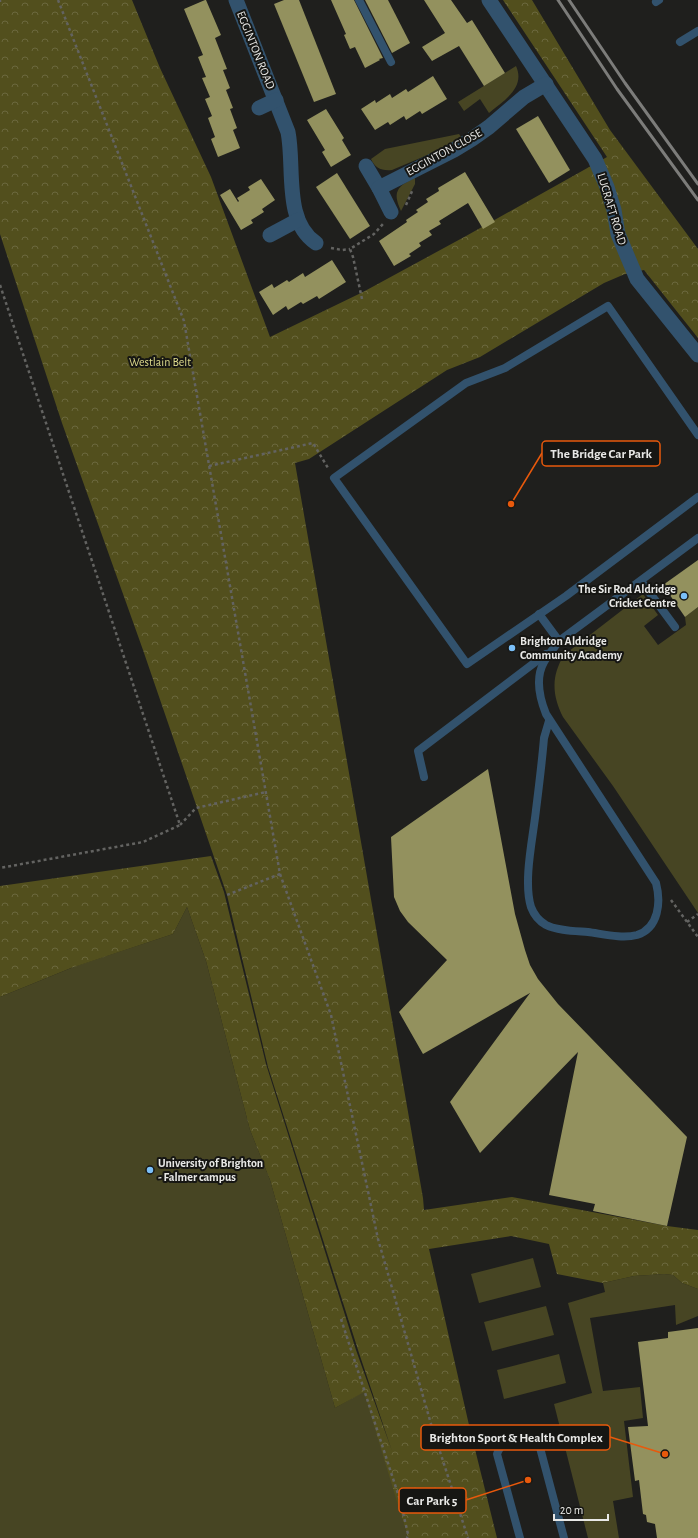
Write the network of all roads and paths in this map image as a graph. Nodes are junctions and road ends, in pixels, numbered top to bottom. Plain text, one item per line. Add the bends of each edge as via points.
1 (58, 0) edge
2 (236, 0) edge
3 (359, 0) edge
4 (489, 0) edge
5 (698, 31) edge
6 (680, 42) dead end
7 (391, 62) dead end
8 (546, 84) junction
9 (276, 100) junction
10 (260, 108) dead end
11 (366, 166) dead end
12 (416, 184) dead end
13 (379, 188) junction
14 (394, 214) junction
15 (298, 220) junction
16 (270, 235) dead end
17 (316, 243) dead end
18 (0, 285) edge
19 (362, 299) dead end
20 (698, 355) edge
21 (698, 435) edge
22 (209, 466) junction
23 (334, 478) junction
24 (698, 498) edge
25 (698, 538) edge
26 (641, 581) junction
27 (539, 614) junction
28 (675, 627) dead end
29 (559, 641) junction
30 (554, 649) junction
31 (550, 721) junction
32 (424, 777) dead end
33 (266, 792) junction
34 (180, 825) junction
35 (0, 868) edge
36 (280, 874) junction
37 (227, 895) dead end
38 (670, 898) dead end
39 (698, 914) edge
40 (687, 922) junction
41 (698, 937) edge
42 (341, 1319) dead end
43 (408, 1538) edge
44 (468, 1538) edge
45 (520, 1538) edge
46 (564, 1538) edge

1 - 22 path via 184,321
2 - 9 street, EGGINTON ROAD
3 - 7 lane
4 - 8 street, LUCRAFT ROAD
5 - 6 lane
8 - 13 street, EGGINTON CLOSE via 524,97 472,139
8 - 20 street, LUCRAFT ROAD via 595,159 609,192 618,234 637,279
9 - 10 street, EGGINTON ROAD
9 - 15 street, EGGINTON ROAD via 291,144 293,201
11 - 13 street
12 - 14 path
13 - 14 street
14 - 19 path via 374,234 350,249
15 - 16 street
15 - 17 street, EGGINTON ROAD via 306,234
18 - 34 path
21 - 23 lane via 608,306 505,368 466,383
22 - 23 path via 313,443
22 - 33 path
23 - 27 lane via 467,664
24 - 27 lane
25 - 26 lane
26 - 28 lane
26 - 29 lane
27 - 29 lane
29 - 30 lane
30 - 31 lane via 543,663 539,686 541,702
30 - 32 lane via 418,751
31 - 31 lane via 656,883 659,905 656,916 644,931 637,934 615,936 558,929 541,922 531,908 528,885 530,852 544,738
33 - 34 path via 196,808
33 - 36 path
34 - 35 path via 144,842
36 - 37 path
36 - 44 path via 331,1015 378,1239 431,1424
38 - 40 path
39 - 40 path
40 - 41 path
42 - 43 path via 400,1500
45 - 46 lane via 497,1454 502,1445 509,1440 530,1437 538,1444

